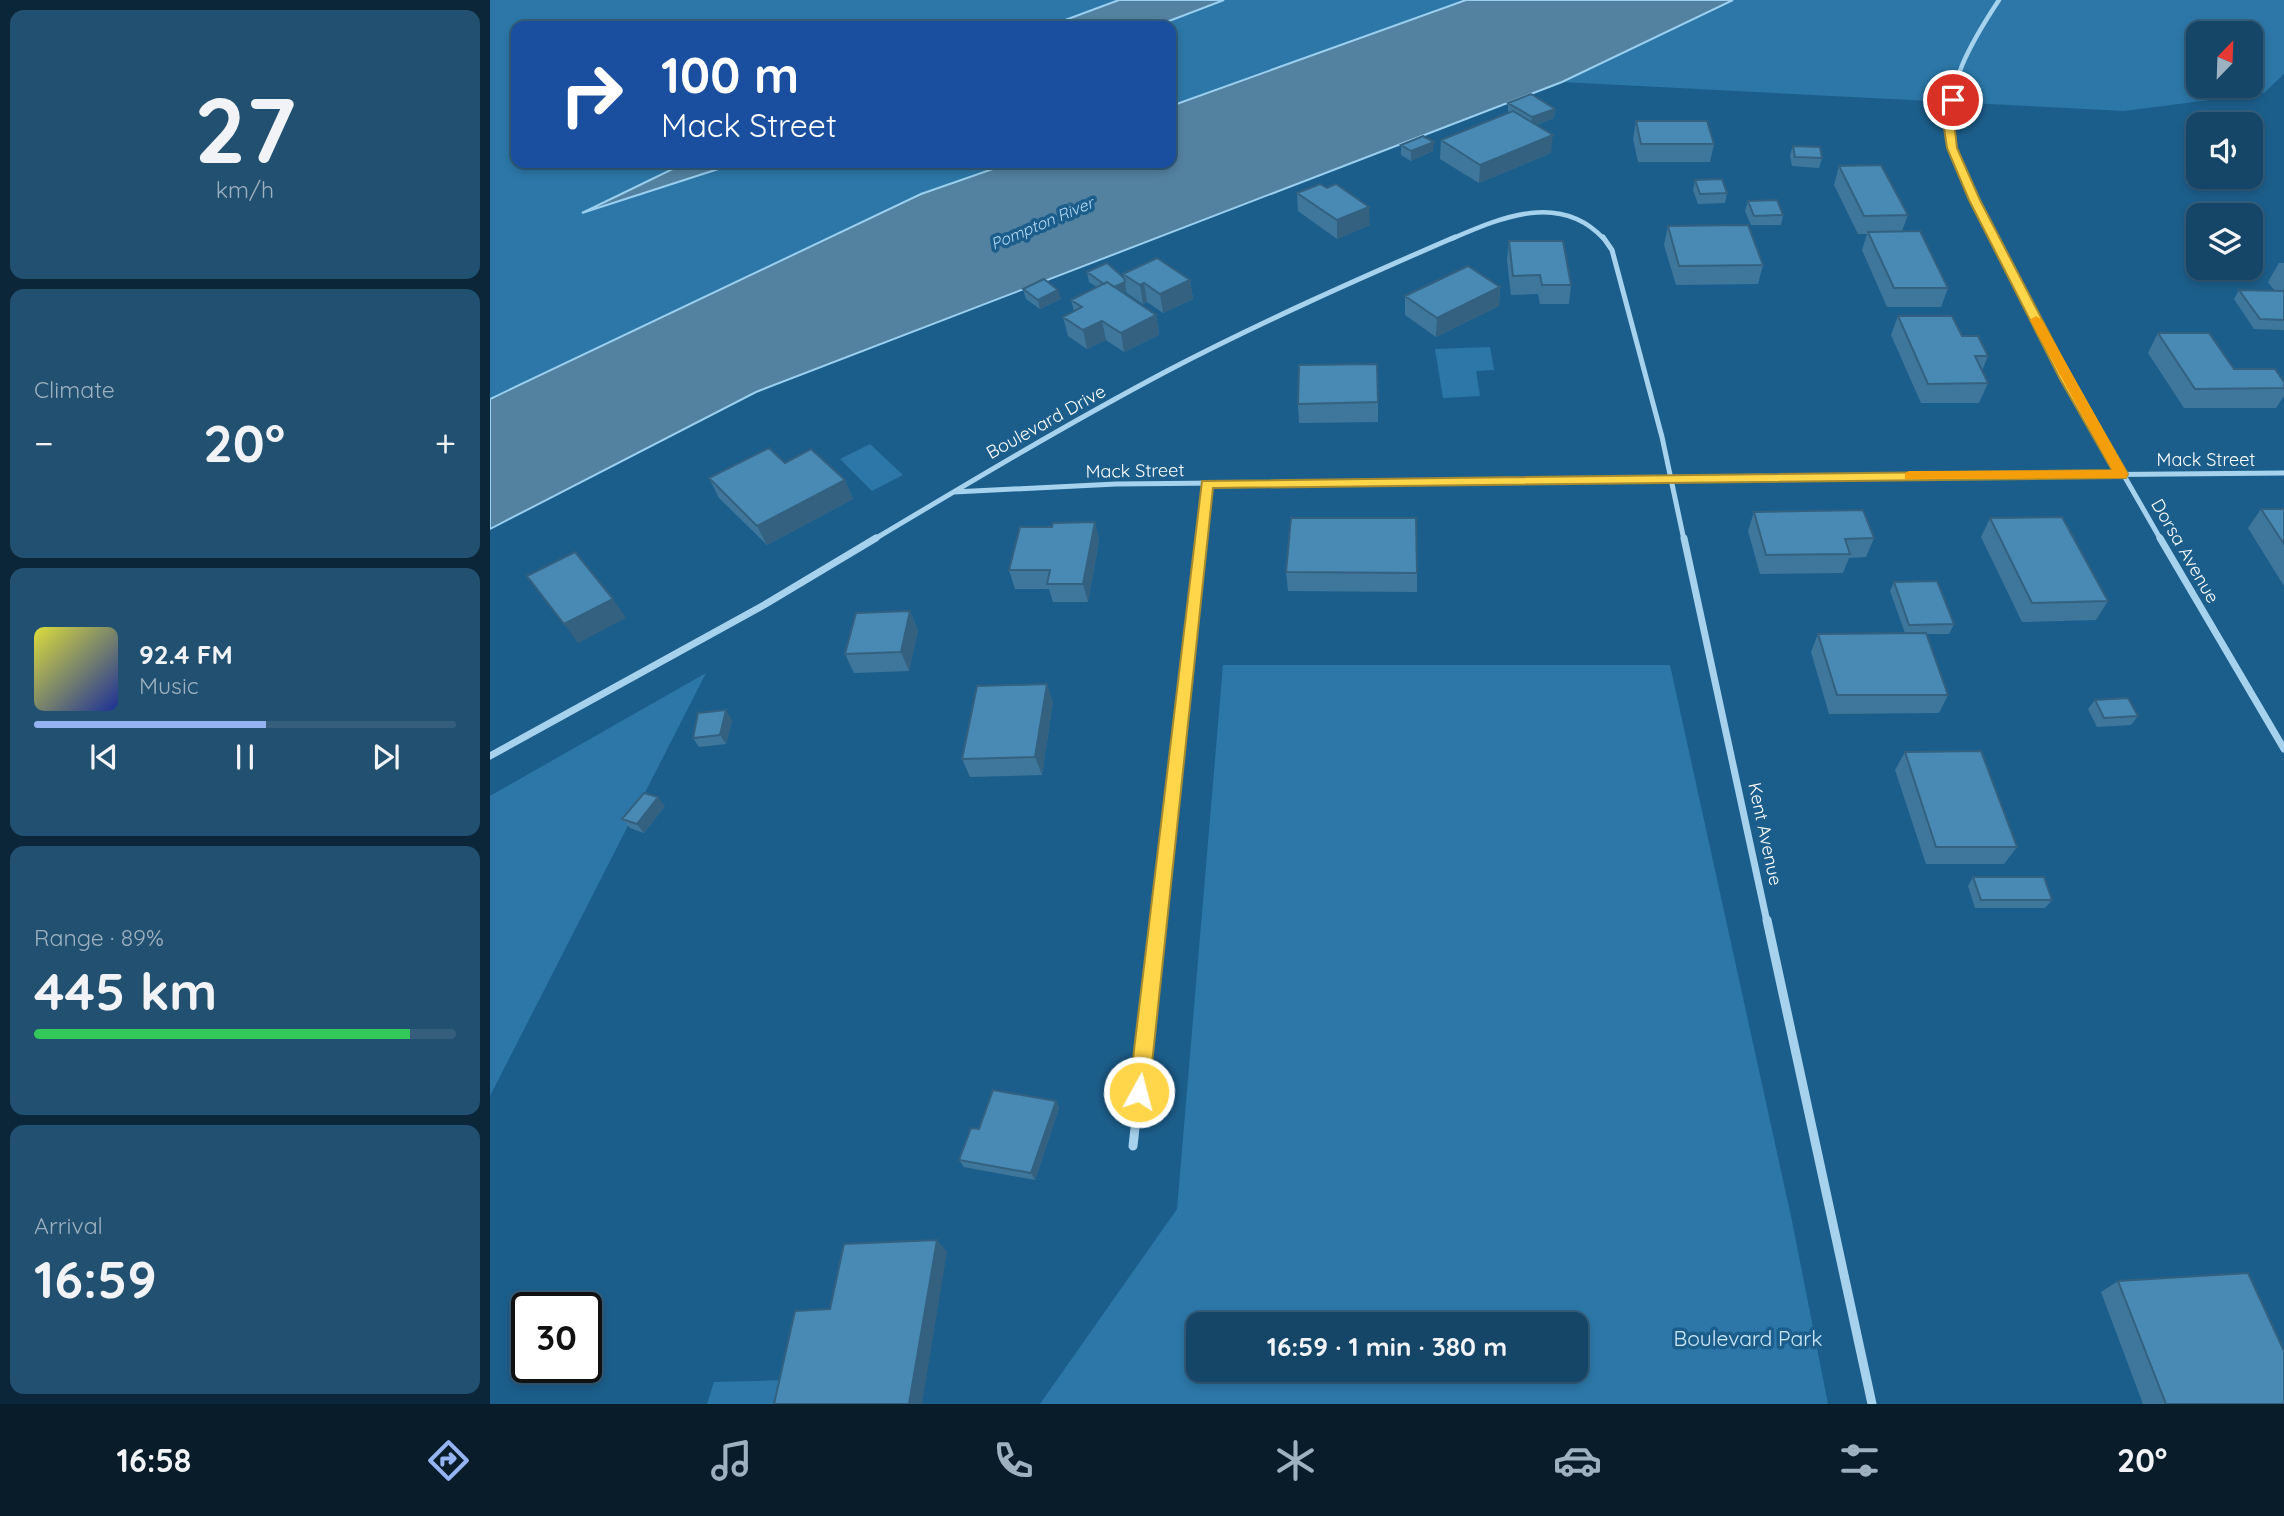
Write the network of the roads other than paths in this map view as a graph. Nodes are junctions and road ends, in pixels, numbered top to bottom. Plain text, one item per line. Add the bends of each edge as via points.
1 (1999, 0) edge
2 (1618, 273) joint
3 (2284, 473) edge
4 (2121, 474) junction
5 (1670, 479) junction
6 (1207, 484) junction
7 (953, 492) junction
8 (2284, 749) edge
9 (490, 757) edge
10 (1133, 1146) dead end
11 (1872, 1404) edge

1 - 4 street, Dorsa Avenue via 1967,50 1958,74 1948,121 1952,148 1974,200
2 - 5 street, Kent Avenue
2 - 7 street, Boulevard Drive via 1606,239 1592,226 1552,212 1504,216 1318,296 1178,366
3 - 4 street, Mack Street
4 - 5 street, Mack Street
4 - 8 street, Dorsa Avenue
5 - 6 street, Mack Street
5 - 11 street, Kent Avenue
6 - 7 street, Mack Street
6 - 10 street
7 - 9 street, Boulevard Drive via 764,605

